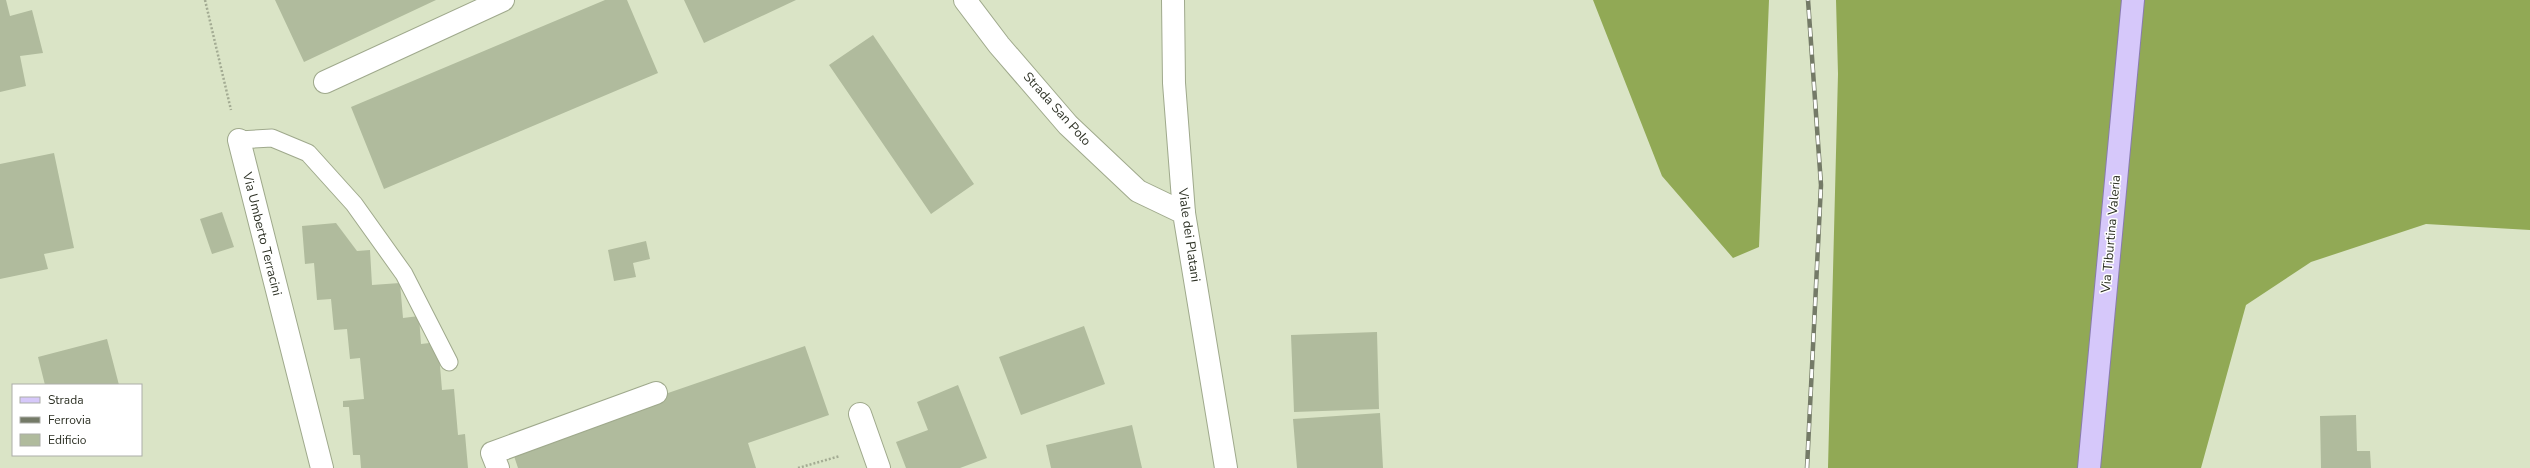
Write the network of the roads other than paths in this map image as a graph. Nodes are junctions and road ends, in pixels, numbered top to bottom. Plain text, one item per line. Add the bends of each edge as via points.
1 (502, 0) edge
2 (965, 0) edge
3 (1173, 0) edge
4 (2133, 0) edge
5 (325, 82) dead end
6 (239, 140) joint
7 (1184, 213) junction
8 (449, 362) dead end
9 (656, 393) dead end
10 (860, 414) dead end
11 (322, 468) edge
12 (498, 468) edge
13 (879, 468) edge
14 (1226, 468) edge
15 (2089, 468) edge

1 - 5 street
2 - 7 street, Strada San Polo via 999,45 1068,125 1138,191
3 - 7 street, Viale dei Platani via 1174,83
4 - 15 main road, Via Tiburtina Valeria
6 - 8 lane via 272,138 308,153 354,204 404,274
6 - 11 street, Via Umberto Terracini
7 - 14 street, Viale dei Platani
9 - 12 street via 492,453
10 - 13 street

